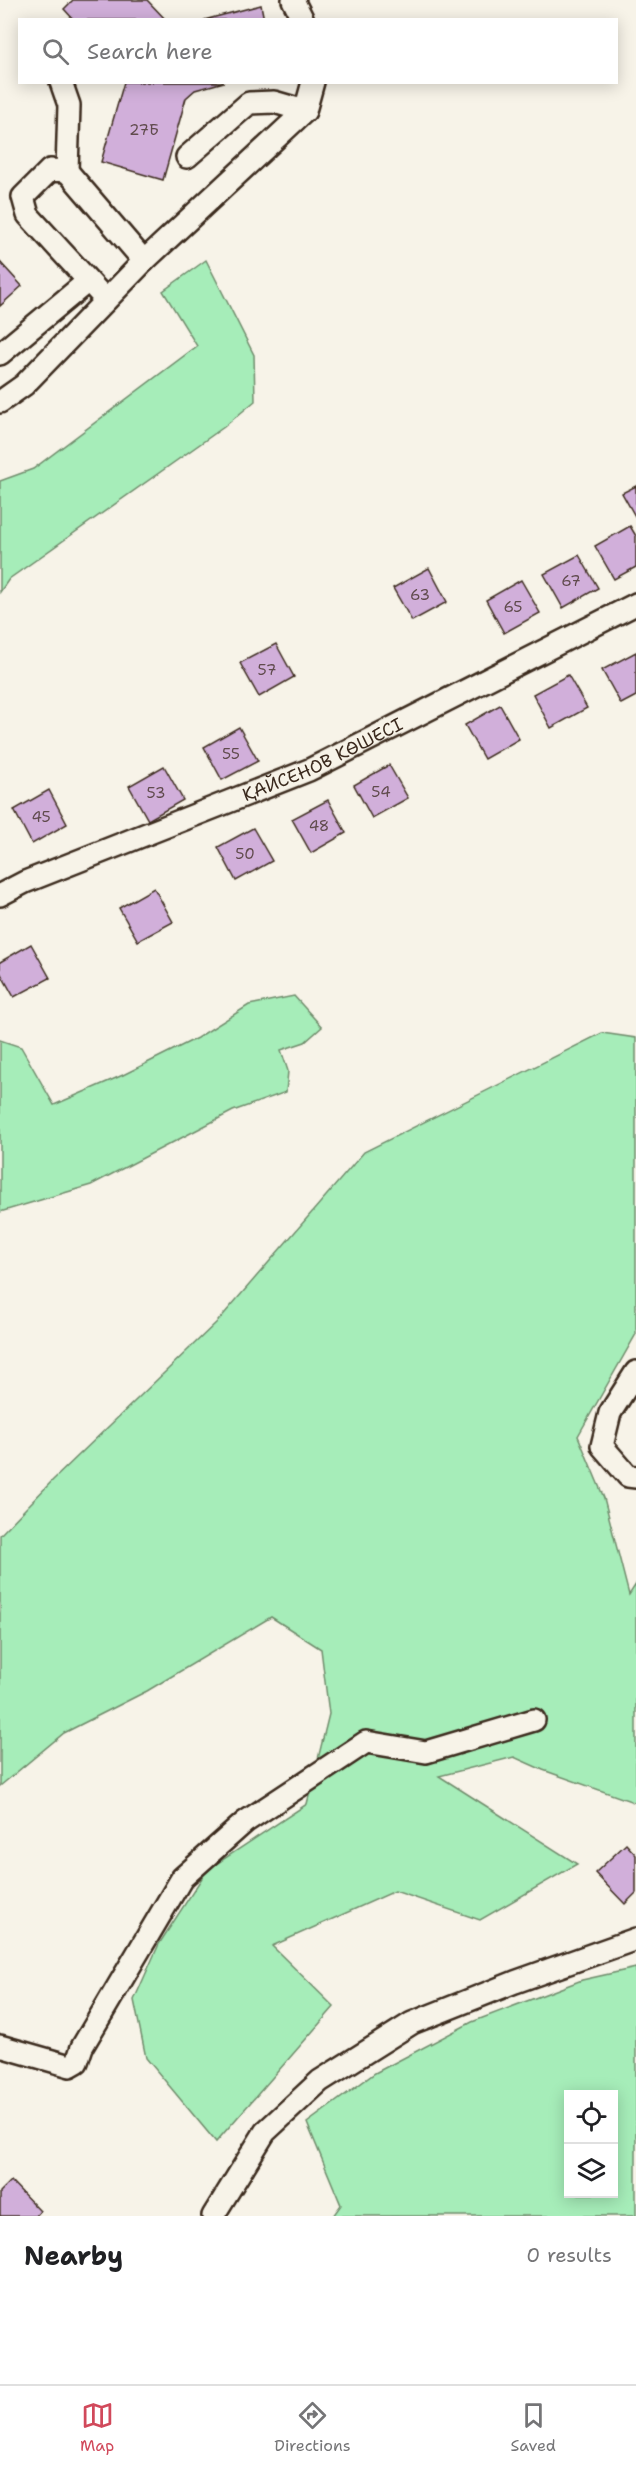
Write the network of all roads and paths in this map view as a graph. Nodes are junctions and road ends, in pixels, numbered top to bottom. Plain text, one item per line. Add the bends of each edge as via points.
1 (293, 0) edge
2 (302, 18) edge
3 (63, 84) edge
4 (312, 84) edge
5 (304, 111) junction
6 (188, 157) dead end
7 (67, 171) junction
8 (144, 261) junction
9 (88, 281) junction
10 (106, 300) junction
11 (0, 354) edge
12 (0, 402) edge
13 (636, 604) edge
14 (0, 895) edge
15 (636, 1372) edge
16 (636, 1477) edge
17 (534, 1720) dead end
18 (636, 1938) edge
19 (0, 2046) edge
20 (213, 2216) edge

1 - 2 street
3 - 7 street via 69,105
4 - 5 street
5 - 6 street via 274,102 249,103
5 - 8 street
7 - 8 street
7 - 9 street via 50,170 22,197 28,215
8 - 10 street
9 - 10 street
9 - 11 street
10 - 12 street via 41,369
13 - 14 street, ҚАЙСЕНОВ КӨШЕСІ via 309,770
15 - 16 street via 610,1413 602,1446 628,1476
17 - 19 street via 426,1752 366,1742 245,1822 182,1878 76,2062 70,2066
18 - 20 street via 412,2023 320,2081 265,2132

